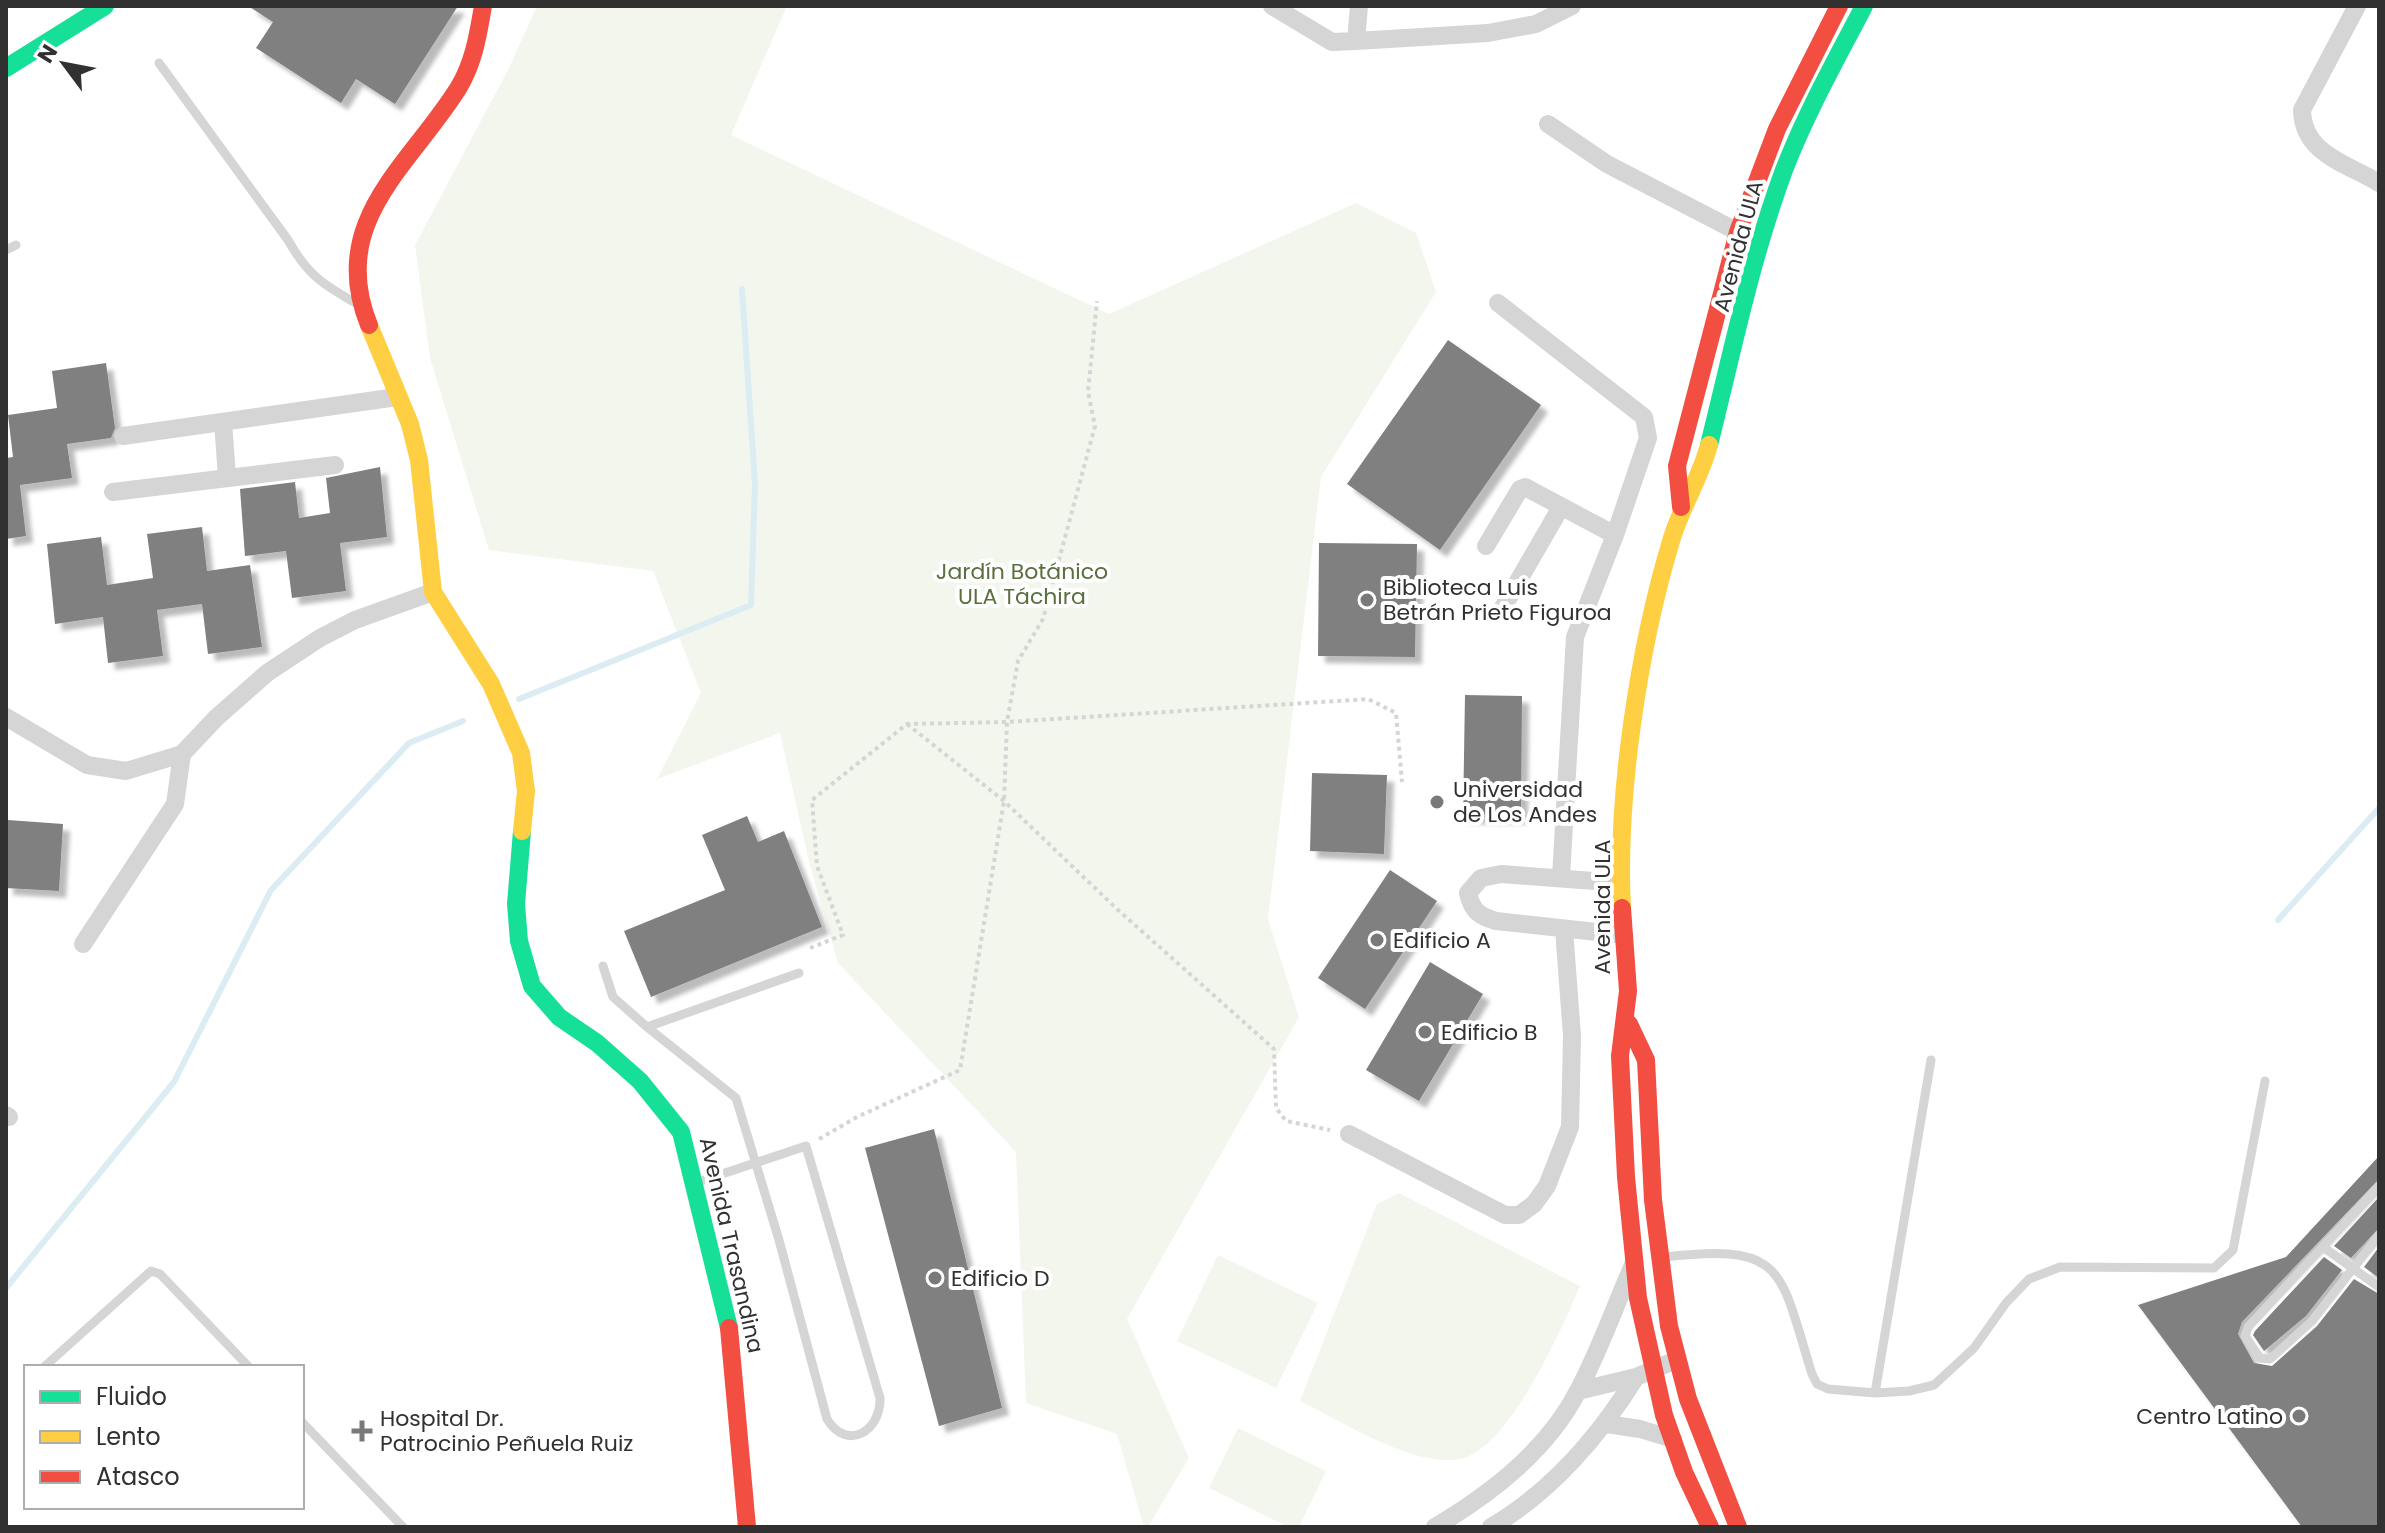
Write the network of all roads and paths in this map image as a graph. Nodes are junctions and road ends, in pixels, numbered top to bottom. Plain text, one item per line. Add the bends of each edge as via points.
1 (105, 6) edge
2 (483, 6) edge
3 (1272, 6) edge
4 (1359, 6) edge
5 (1572, 6) edge
6 (1839, 6) edge
7 (1864, 6) edge
8 (2357, 6) edge
9 (1356, 41) junction
10 (159, 63) dead end
11 (6, 68) edge
12 (1548, 124) dead end
13 (2379, 183) edge
14 (1738, 232) junction
15 (16, 245) dead end
16 (6, 250) edge
17 (1097, 301) dead end
18 (1498, 303) dead end
19 (362, 307) junction
20 (397, 397) junction
21 (223, 422) junction
22 (123, 436) dead end
23 (335, 465) dead end
24 (227, 477) junction
25 (113, 492) dead end
26 (1561, 507) junction
27 (1681, 507) junction
28 (1615, 535) junction
29 (1486, 546) dead end
30 (433, 592) junction
31 (1502, 609) dead end
32 (6, 717) edge
33 (1007, 722) junction
34 (907, 724) junction
35 (182, 754) junction
36 (1402, 782) dead end
37 (1004, 801) junction
38 (1561, 877) junction
39 (1621, 883) junction
40 (1564, 929) junction
41 (1624, 935) junction
42 (83, 944) dead end
43 (810, 948) dead end
44 (603, 966) dead end
45 (799, 973) dead end
46 (1629, 1024) junction
47 (647, 1027) junction
48 (1931, 1060) dead end
49 (2265, 1081) dead end
50 (1349, 1134) joint
51 (806, 1146) junction
52 (753, 1163) junction
53 (696, 1183) junction
54 (2379, 1186) edge
55 (2379, 1235) edge
56 (2323, 1247) junction
57 (1658, 1257) junction
58 (1633, 1265) junction
59 (2356, 1269) junction
60 (2379, 1287) edge
61 (1676, 1360) junction
62 (46, 1365) edge
63 (247, 1365) edge
64 (1644, 1374) junction
65 (1578, 1391) junction
66 (1875, 1393) junction
67 (304, 1424) edge
68 (1607, 1424) junction
69 (1673, 1439) junction
70 (403, 1527) edge
71 (747, 1527) edge
72 (1435, 1527) edge
73 (1491, 1527) edge
74 (1710, 1527) edge
75 (1738, 1527) edge

1 - 11 street
2 - 19 street, Avenida Trasandina via 475,54 459,87 375,200 363,229 358,256
3 - 9 street via 1332,42
4 - 9 street
5 - 9 street via 1536,24 1488,33
6 - 14 street, Avenida ULA via 1766,153
7 - 27 street, Avenida ULA via 1784,170 1700,479
8 - 13 street via 2302,110 2303,128 2312,145
10 - 19 lane via 304,268
12 - 14 street via 1607,164
14 - 27 street, Avenida ULA via 1677,466
15 - 16 lane
17 - 33 path via 1088,392 1095,426 1043,619 1018,661
18 - 28 street via 1644,417 1648,438
19 - 20 street, Avenida Trasandina
20 - 21 street
20 - 30 street, Avenida Trasandina via 419,460
21 - 22 street
21 - 24 street
23 - 24 street
24 - 25 street
26 - 28 street
26 - 29 street via 1530,489 1520,489
26 - 31 street
27 - 39 street, Avenida ULA via 1640,677
28 - 38 street via 1575,637
30 - 35 street via 355,620 292,655 216,718
30 - 53 street, Avenida Trasandina via 491,684 521,753 526,791 516,904 519,941 532,986 559,1017 597,1043 662,1106 681,1132
32 - 35 street via 87,765 126,771
33 - 34 path
33 - 36 path via 1368,699 1396,713
33 - 37 path
34 - 37 path
34 - 43 path via 812,800 817,866 843,935
35 - 42 street via 175,804
37 - 50 path via 1274,1049 1276,1108 1286,1121
37 - 51 path via 960,1070
38 - 39 street
38 - 40 street via 1501,874 1481,878 1468,893 1472,909 1481,916
39 - 41 street, Avenida ULA
40 - 41 street
40 - 50 street via 1572,1112 1547,1186 1534,1204 1519,1215 1505,1215
41 - 46 street, Avenida ULA
44 - 47 lane via 613,997
45 - 47 lane
46 - 57 street, Avenida ULA via 1646,1060
46 - 58 street, Avenida ULA via 1620,1056
47 - 52 lane via 736,1098
48 - 66 lane
49 - 66 lane via 2233,1250 2226,1259 2214,1268 2060,1267 2029,1279 1974,1348 1934,1385
51 - 52 lane
51 - 52 lane via 880,1398 881,1413 872,1428 857,1436 845,1436 827,1419
52 - 53 lane
53 - 71 street, Avenida Trasandina via 732,1339
54 - 56 lane
55 - 59 lane
56 - 59 lane
56 - 59 lane via 2248,1327 2245,1336 2260,1358 2270,1359 2312,1321
57 - 61 street, Avenida ULA
57 - 66 lane via 1704,1252 1765,1261 1792,1309 1817,1384
58 - 64 street, Avenida ULA
58 - 65 street
59 - 60 lane
61 - 64 street
61 - 75 street, Avenida ULA
62 - 63 lane via 151,1271 160,1274
64 - 65 street
64 - 68 street
64 - 69 street, Avenida ULA
65 - 72 street via 1556,1425 1510,1475
67 - 70 lane
68 - 69 street
68 - 73 street via 1545,1486
69 - 74 street, Avenida ULA

